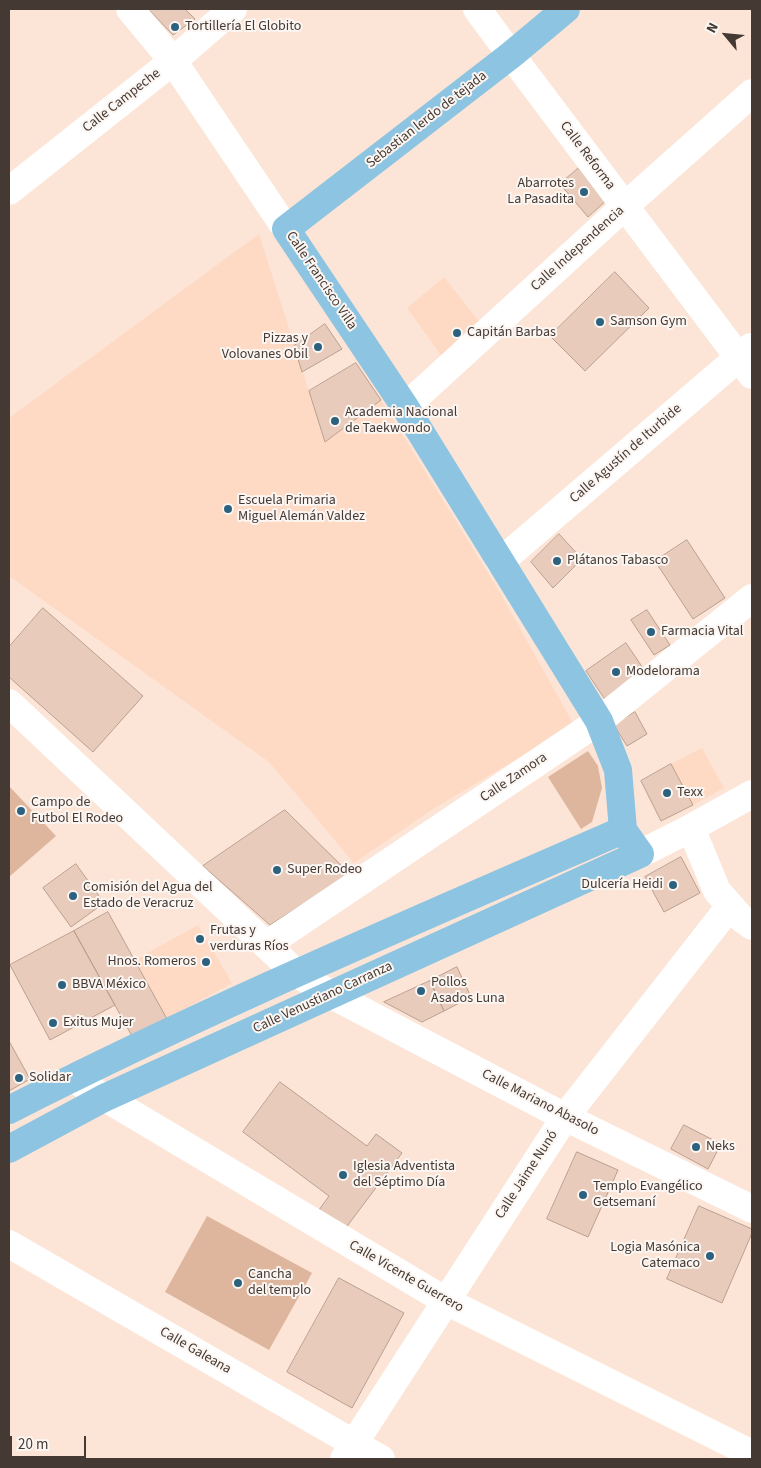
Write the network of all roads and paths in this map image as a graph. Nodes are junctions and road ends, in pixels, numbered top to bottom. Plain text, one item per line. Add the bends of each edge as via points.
1 (130, 9) edge
2 (233, 9) edge
3 (477, 9) edge
4 (566, 9) edge
5 (511, 55) junction
6 (173, 61) junction
7 (752, 93) edge
8 (9, 190) edge
9 (625, 206) junction
10 (286, 229) junction
11 (748, 360) edge
12 (405, 407) junction
13 (500, 562) junction
14 (752, 598) edge
15 (9, 703) edge
16 (599, 721) junction
17 (752, 794) edge
18 (690, 828) junction
19 (623, 830) junction
20 (640, 854) junction
21 (730, 906) junction
22 (752, 926) edge
23 (266, 945) junction
24 (296, 973) junction
25 (330, 994) junction
26 (72, 1078) junction
27 (104, 1098) junction
28 (9, 1110) edge
29 (565, 1117) junction
30 (9, 1149) edge
31 (752, 1209) edge
32 (9, 1244) edge
33 (446, 1302) junction
34 (349, 1451) edge
35 (752, 1454) edge
36 (381, 1459) edge

1 - 6 street, Calle Francisco Villa
2 - 6 street, Calle Campeche
3 - 5 street, Calle Reforma
4 - 5 main road, Sebastian lerdo de tejada
5 - 9 street, Calle Reforma
5 - 10 main road, Sebastian lerdo de tejada
6 - 8 street, Calle Campeche
6 - 10 street, Calle Francisco Villa
7 - 9 street, Calle Independencia
9 - 11 street, Calle Reforma
9 - 12 street, Calle Independencia
10 - 12 main road, Calle Francisco Villa
11 - 13 street, Calle Agustín de Iturbide
12 - 13 main road, Calle Francisco Villa
13 - 16 main road, Calle Francisco Villa
14 - 16 street, Calle Zamora
15 - 23 street
16 - 19 main road, Calle Francisco Villa via 618,770
16 - 23 street, Calle Zamora
17 - 18 street
18 - 19 street
18 - 20 street
18 - 21 street via 716,891
19 - 20 main road
19 - 24 main road
20 - 25 main road, Calle Venustiano Carranza
21 - 22 street
21 - 29 street, Calle Jaime Nunó
23 - 24 street
24 - 25 street, Calle Mariano Abasolo
24 - 26 main road
25 - 27 main road, Calle Venustiano Carranza
25 - 29 street, Calle Mariano Abasolo
26 - 27 street, Calle Vicente Guerrero
26 - 28 main road
27 - 30 main road, Calle Venustiano Carranza
27 - 33 street, Calle Vicente Guerrero
29 - 31 street, Calle Mariano Abasolo
29 - 33 street, Calle Jaime Nunó
32 - 34 street, Calle Galeana
33 - 34 street, Calle Jaime Nunó
33 - 35 street, Calle Vicente Guerrero
34 - 36 street, Calle Galeana

